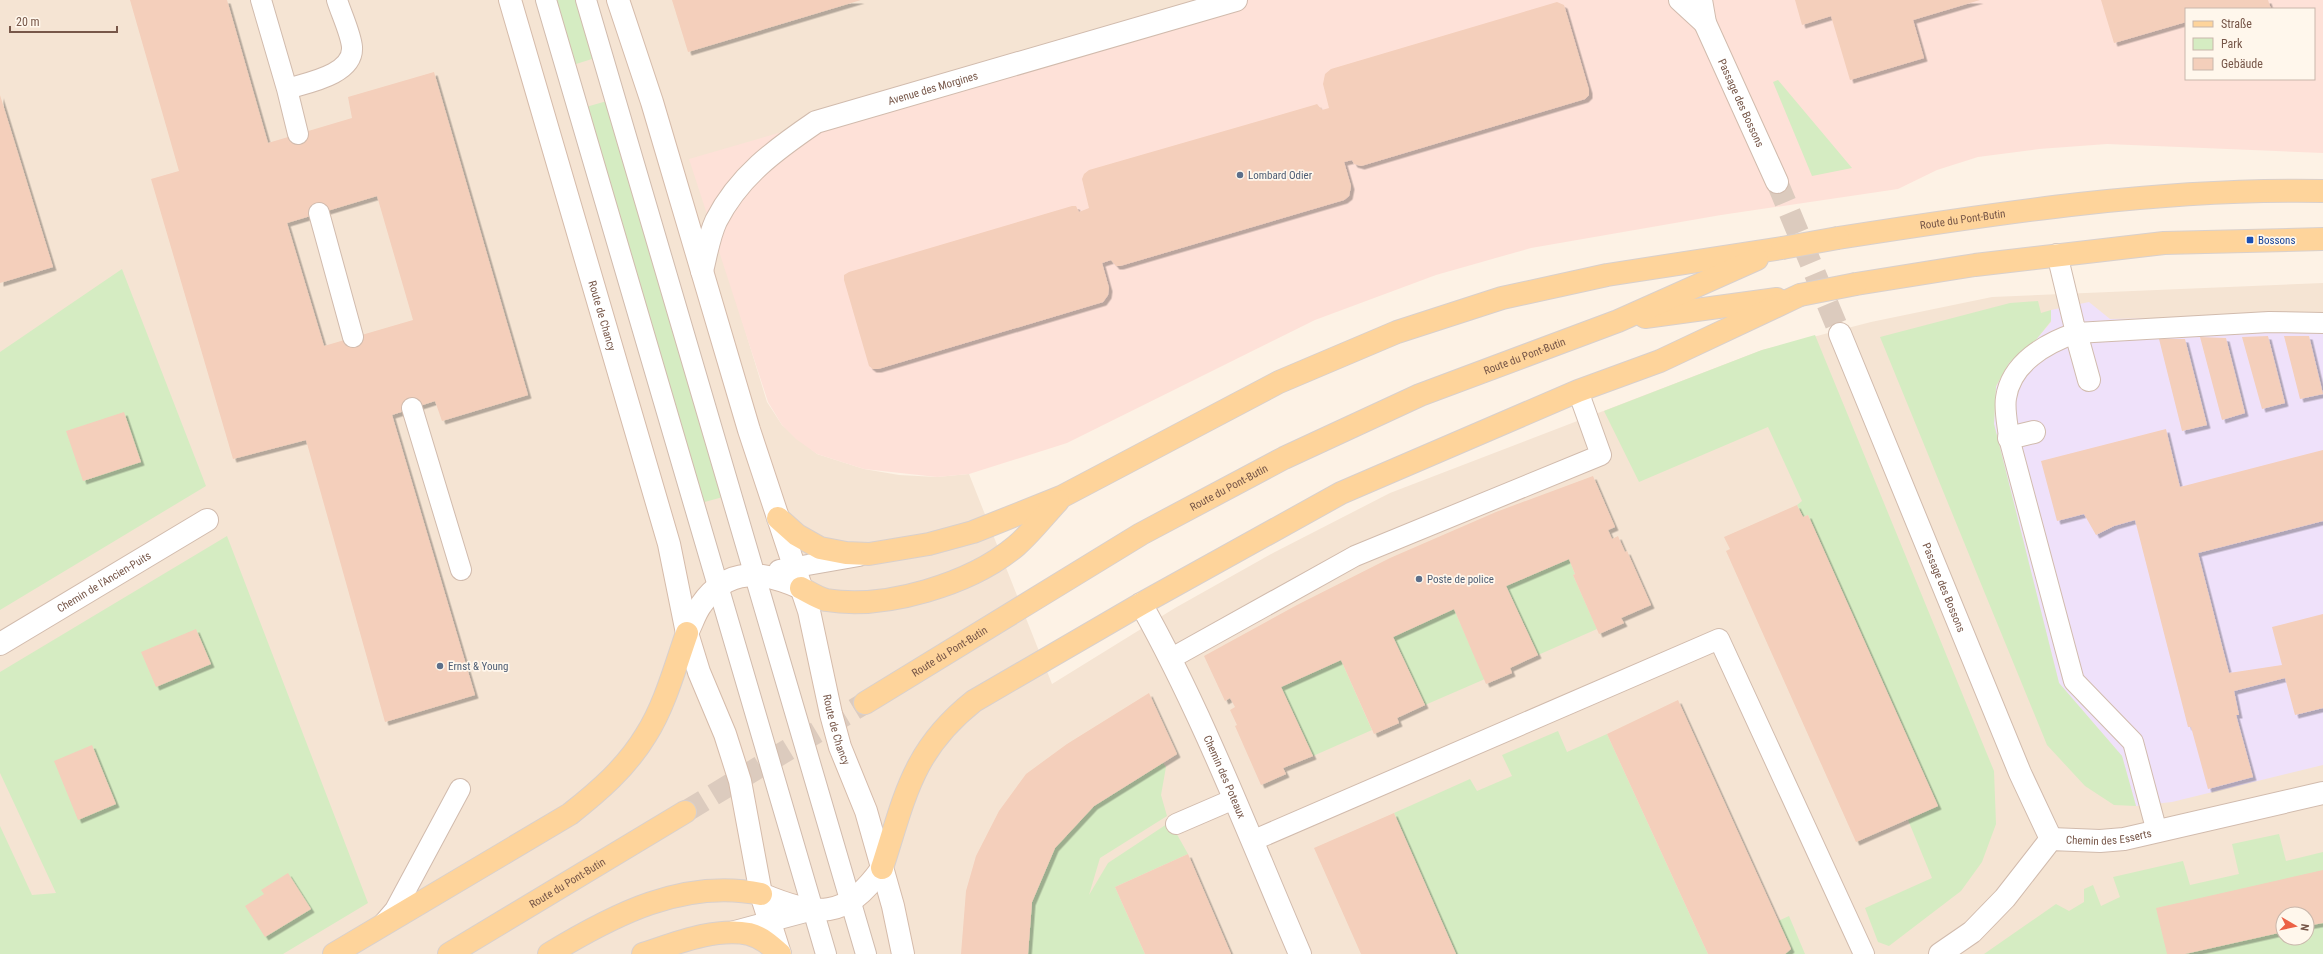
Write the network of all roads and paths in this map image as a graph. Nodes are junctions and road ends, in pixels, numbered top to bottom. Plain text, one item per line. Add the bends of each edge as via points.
1 (261, 0) edge
2 (337, 0) edge
3 (510, 0) edge
4 (546, 0) edge
5 (586, 0) edge
6 (618, 0) edge
7 (1236, 0) edge
8 (1680, 0) edge
9 (1701, 0) edge
10 (1705, 23) junction
11 (286, 89) junction
12 (298, 134) dead end
13 (1778, 182) tunnel mouth
14 (2323, 191) edge
15 (320, 213) dead end
16 (2323, 239) edge
17 (1782, 248) junction
18 (2057, 254) junction
19 (702, 271) junction
20 (1800, 296) junction
21 (1618, 321) junction
22 (2323, 323) edge
23 (2076, 332) junction
24 (1840, 334) tunnel mouth
25 (353, 337) dead end
26 (2089, 380) dead end
27 (1578, 391) junction
28 (412, 408) dead end
29 (2034, 432) dead end
30 (2009, 438) junction
31 (1061, 497) junction
32 (778, 518) junction
33 (207, 520) dead end
34 (869, 554) junction
35 (794, 568) junction
36 (461, 570) dead end
37 (755, 575) junction
38 (718, 587) junction
39 (801, 588) junction
40 (1141, 604) junction
41 (687, 633) junction
42 (0, 644) edge
43 (1170, 659) junction
44 (865, 702) tunnel mouth
45 (460, 789) dead end
46 (2323, 793) edge
47 (1234, 799) junction
48 (685, 812) tunnel mouth
49 (1176, 824) dead end
50 (2157, 832) junction
51 (2051, 839) junction
52 (1252, 841) junction
53 (882, 868) junction
54 (761, 894) junction
55 (851, 902) junction
56 (813, 910) junction
57 (770, 922) junction
58 (380, 926) junction
59 (731, 932) junction
60 (334, 954) edge
61 (449, 954) edge
62 (549, 954) edge
63 (643, 954) edge
64 (780, 954) edge
65 (826, 954) edge
66 (866, 954) edge
67 (903, 954) edge
68 (1300, 954) edge
69 (1864, 954) edge
70 (1940, 954) edge

1 - 11 lane
2 - 11 lane via 352,48 347,64 331,76
3 - 41 street, Route de Chancy via 670,544
4 - 38 lane
5 - 37 lane
6 - 19 street, Route de Chancy via 645,78
7 - 19 street, Avenue des Morgines via 816,122 773,152 737,187 716,222
8 - 10 street, Passage des Bossons
9 - 10 street, Passage des Bossons
10 - 13 street, Passage des Bossons
11 - 12 lane
14 - 17 main road, Route du Pont-Butin, bridge via 2268,190 2131,198 1959,219
15 - 25 lane
16 - 18 main road, Route du Pont-Butin via 2164,243
17 - 21 main road, Route du Pont-Butin
17 - 31 main road via 1607,275 1502,298 1397,332 1279,382
18 - 20 main road, Route du Pont-Butin, bridge via 1856,284
18 - 23 lane
19 - 32 street, Route de Chancy via 748,430
20 - 21 main road, Route du Pont-Butin
20 - 27 main road via 1660,361
21 - 44 main road, Route du Pont-Butin via 1420,395 1284,458 1141,534
22 - 23 lane via 2269,322
23 - 26 street
23 - 30 lane via 2035,353 2015,372 2006,398
24 - 51 street, Passage des Bossons via 2020,773
27 - 40 main road via 1341,493
27 - 43 lane via 1601,455 1354,556
28 - 36 lane
29 - 30 street
30 - 50 lane via 2074,681 2133,742
31 - 34 main road via 974,532 922,546
31 - 39 main road via 1016,546 962,578 934,588 874,602 825,600
32 - 34 main road via 797,535 820,548 846,554
32 - 35 street, Route de Chancy
33 - 42 street, Chemin de l'Ancien-Puits
34 - 35 lane
35 - 37 lane
35 - 39 street, Route de Chancy
37 - 38 street via 735,578
37 - 39 street via 777,577
37 - 55 lane
38 - 41 street via 701,606
38 - 56 lane
39 - 53 street, Route de Chancy via 809,611 840,747 866,811
40 - 43 street, Chemin des Poteaux
40 - 53 main road via 974,700 955,716 935,738 910,781
41 - 54 street, Route de Chancy via 740,781
41 - 58 main road via 660,707 646,735 614,778 570,814
43 - 47 street, Chemin des Poteaux
45 - 58 lane via 395,910
46 - 50 street, Chemin des Esserts
47 - 49 lane
47 - 52 street, Chemin des Poteaux
48 - 61 main road, Route du Pont-Butin
50 - 51 street, Chemin des Esserts via 2100,841
51 - 70 street, Chemin des Esserts via 2005,898 1972,932
52 - 68 street, Chemin des Poteaux
52 - 69 lane via 1719,638
53 - 55 street via 869,887
53 - 67 street, Route de Chancy
54 - 56 street via 786,904
54 - 57 street, Route de Chancy
54 - 62 main road via 725,889 661,899 614,918
55 - 56 street via 833,909
55 - 66 lane
56 - 57 lane
56 - 65 lane
57 - 59 lane
57 - 64 street, Route de Chancy
58 - 60 main road
59 - 63 main road via 700,937
59 - 64 main road via 750,934 766,942

